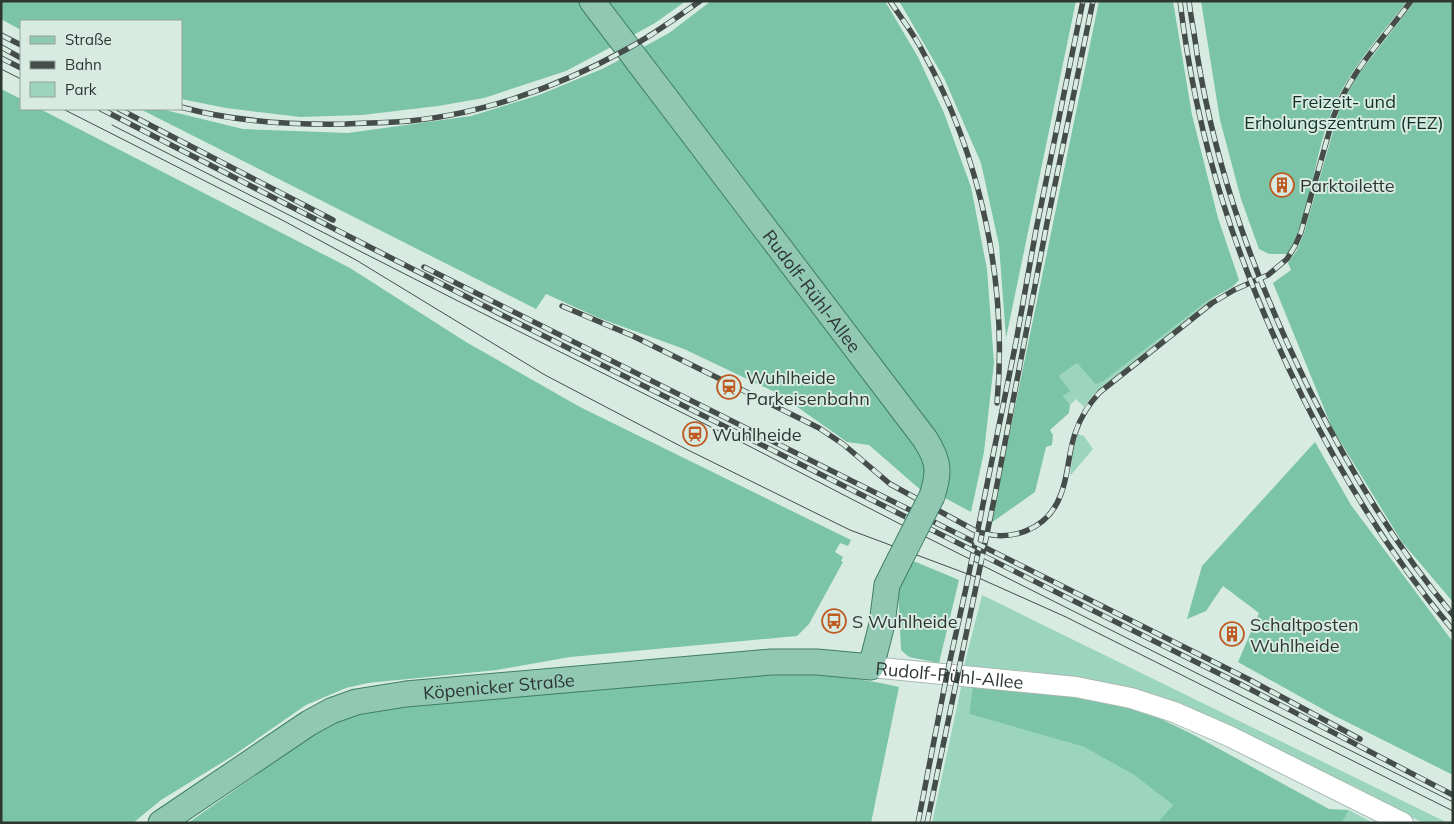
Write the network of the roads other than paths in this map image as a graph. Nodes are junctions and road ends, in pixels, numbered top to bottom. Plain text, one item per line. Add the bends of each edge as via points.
1 (592, 1) edge
2 (871, 667) junction
3 (161, 823) edge
4 (1403, 823) edge

1 - 2 main road, Rudolf-Rühl-Allee, bridge via 932,450 938,478 887,586
2 - 3 main road, Köpenicker Straße via 810,661 771,662 406,694 356,702 309,723
2 - 4 street, Rudolf-Rühl-Allee via 1076,687 1131,698 1174,712 1231,737

